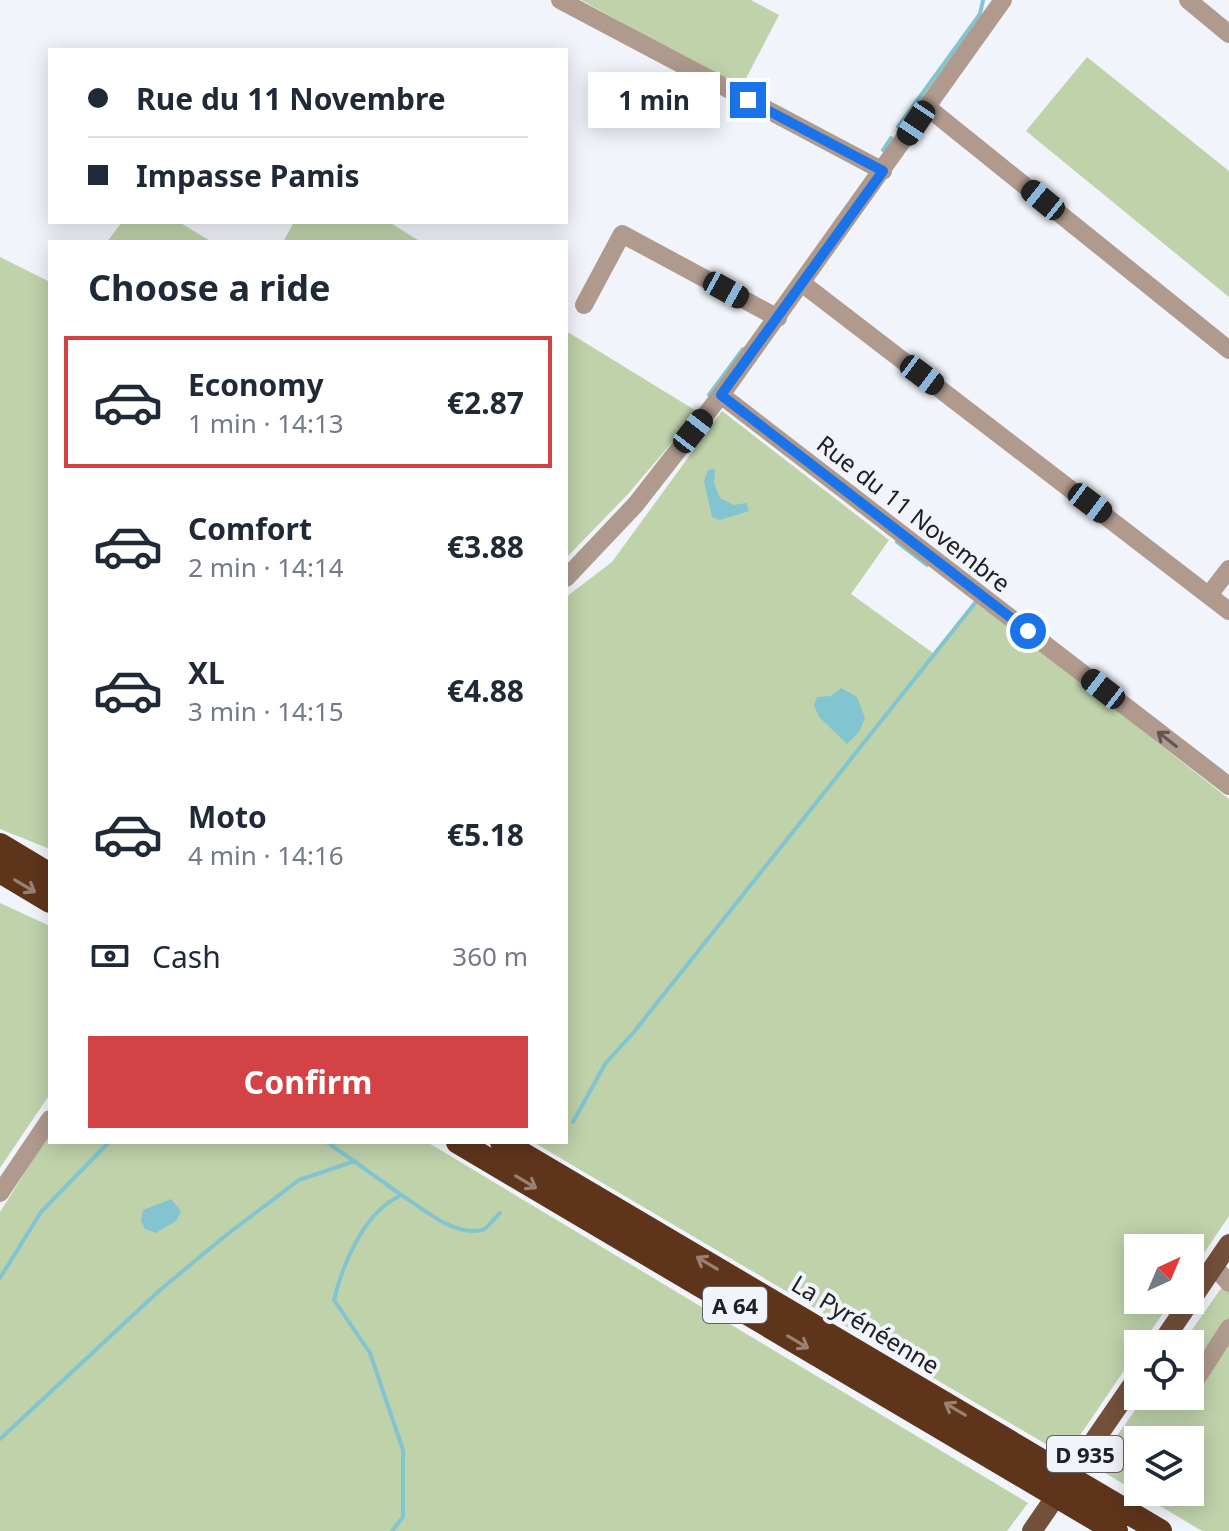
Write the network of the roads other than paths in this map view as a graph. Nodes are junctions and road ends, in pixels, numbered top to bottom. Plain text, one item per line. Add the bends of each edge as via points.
1 (560, 0) edge
2 (1003, 0) edge
3 (1188, 0) edge
4 (1229, 34) edge
5 (927, 107) junction
6 (883, 171) junction
7 (803, 284) junction
8 (584, 305) dead end
9 (778, 318) junction
10 (1229, 350) edge
11 (721, 395) junction
12 (1229, 569) edge
13 (568, 576) edge
14 (1209, 595) junction
15 (1229, 611) edge
16 (1229, 786) edge
17 (0, 845) edge
18 (0, 871) edge
19 (48, 874) edge
20 (48, 900) edge
21 (48, 1122) edge
22 (462, 1144) edge
23 (505, 1144) edge
24 (0, 1193) edge
25 (1229, 1244) edge
26 (1214, 1266) junction
27 (1229, 1283) edge
28 (1229, 1328) edge
29 (1171, 1330) edge
30 (1204, 1367) edge
31 (1124, 1397) edge
32 (1016, 1459) junction
33 (1112, 1520) edge
34 (1032, 1531) edge
35 (1160, 1531) edge

1 - 6 street
2 - 5 street
3 - 4 street
5 - 6 street
5 - 10 street
6 - 7 street
7 - 9 street
7 - 14 street
8 - 9 street via 622,234
9 - 11 street
11 - 13 street via 636,504
16 -> 11 street, Rue du 11 Novembre
12 - 14 street
14 - 15 street
17 - 19 highway
18 -> 20 highway
21 - 24 street
22 -> 32 highway, La Pyrénéenne / A 64
32 -> 23 highway, La Pyrénéenne / A 64
25 - 26 main road
26 - 27 street
26 - 29 main road
28 - 30 street
31 - 34 main road, D 935
32 - 33 highway, La Pyrénéenne / A 64
33 - 35 highway, La Pyrénéenne / A 64

